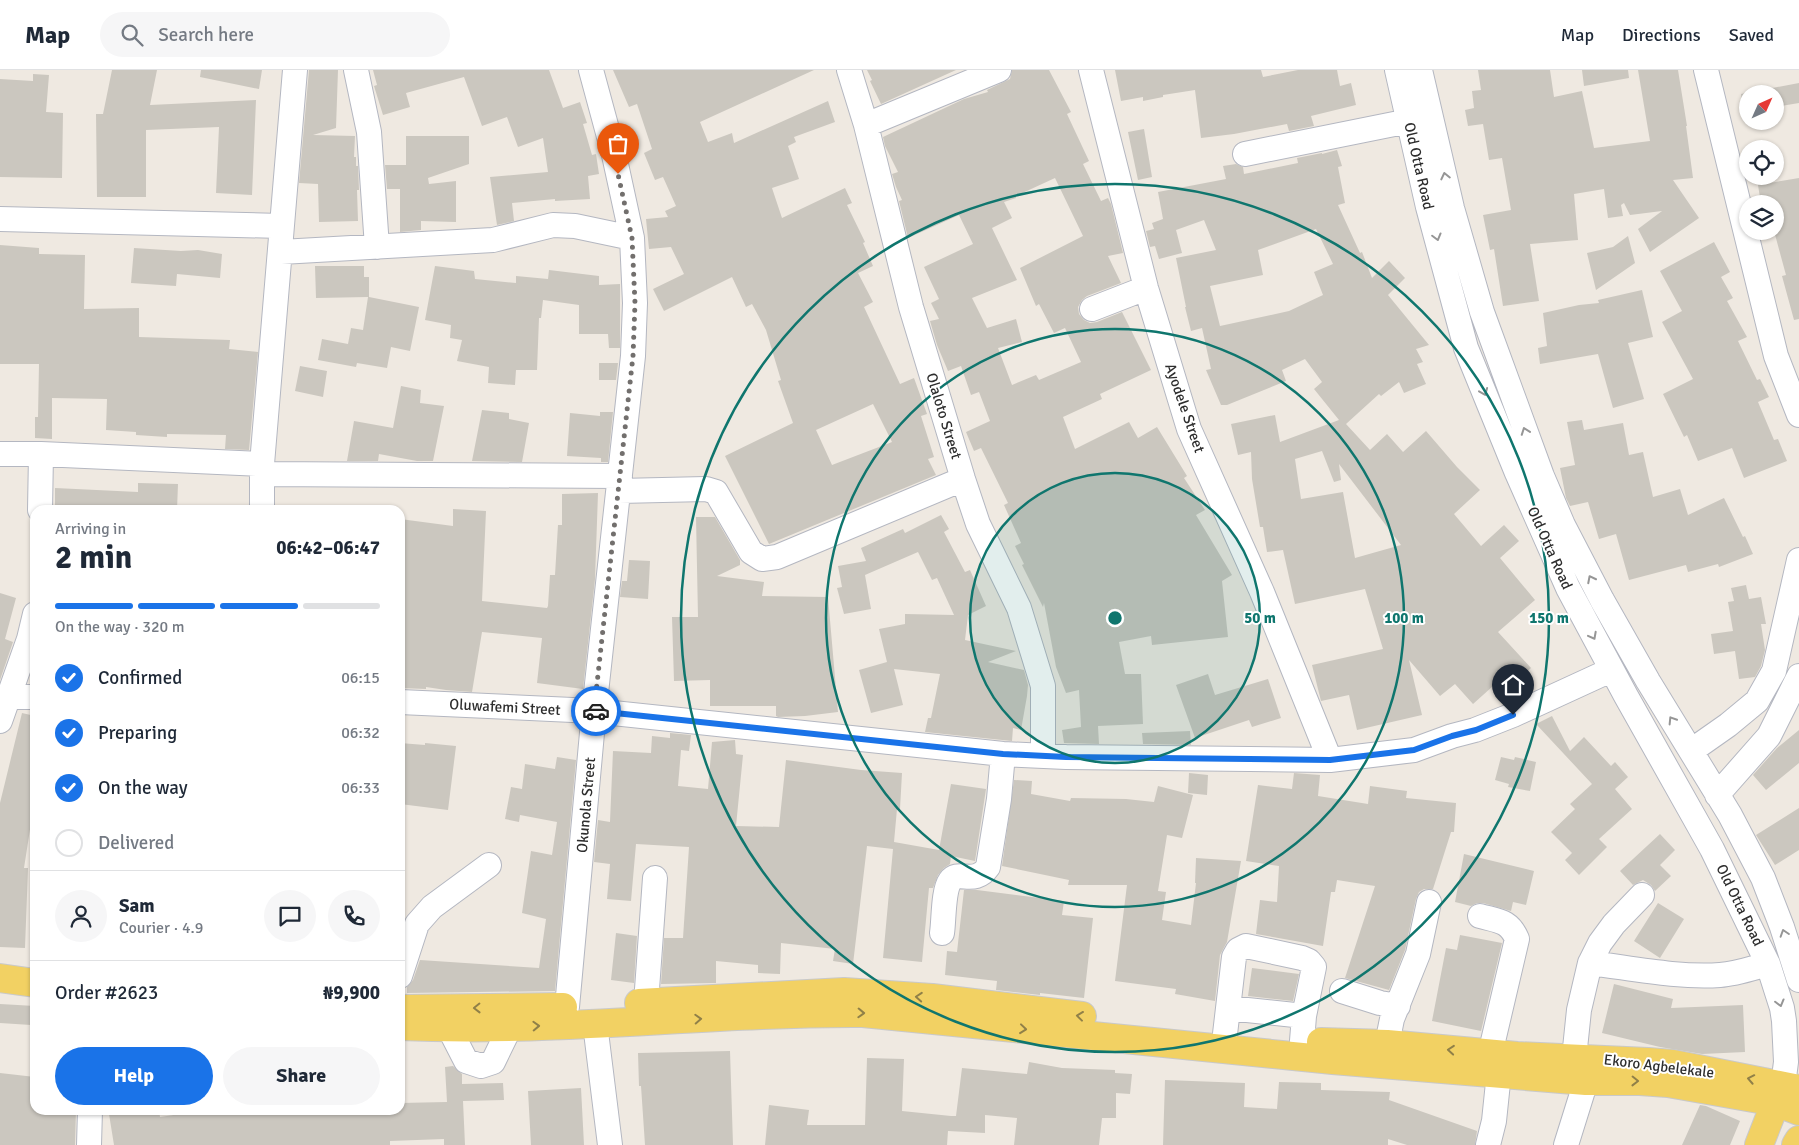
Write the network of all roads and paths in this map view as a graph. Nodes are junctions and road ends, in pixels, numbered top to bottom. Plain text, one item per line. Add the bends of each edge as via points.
1 (295, 70) edge
2 (356, 70) edge
3 (591, 70) edge
4 (849, 70) edge
5 (999, 70) edge
6 (1091, 70) edge
7 (1397, 70) edge
8 (1420, 70) edge
9 (1706, 70) edge
10 (1409, 121) junction
11 (866, 124) junction
12 (1245, 154) dead end
13 (0, 219) edge
14 (281, 226) junction
15 (632, 238) junction
16 (377, 247) junction
17 (281, 252) junction
18 (1146, 288) junction
19 (1092, 309) dead end
20 (1799, 415) edge
21 (0, 454) edge
22 (41, 454) junction
23 (262, 469) junction
24 (962, 479) junction
25 (620, 484) junction
26 (40, 505) edge
27 (262, 505) edge
28 (1799, 560) edge
29 (30, 635) edge
30 (1611, 670) junction
31 (1799, 676) edge
32 (1648, 681) junction
33 (1626, 696) junction
34 (9, 697) junction
35 (30, 697) edge
36 (405, 702) edge
37 (594, 711) junction
38 (0, 721) edge
39 (1003, 754) junction
40 (1043, 756) junction
41 (1330, 760) junction
42 (1703, 772) junction
43 (489, 865) dead end
44 (655, 878) dead end
45 (1642, 895) dead end
46 (1429, 902) dead end
47 (1480, 916) dead end
48 (942, 933) dead end
49 (405, 958) edge
50 (0, 961) edge
51 (1590, 962) junction
52 (1768, 964) junction
53 (30, 965) edge
54 (0, 978) edge
55 (1799, 980) edge
56 (30, 982) edge
57 (1342, 991) dead end
58 (646, 1003) junction
59 (1398, 1006) junction
60 (567, 1007) junction
61 (740, 1007) junction
62 (405, 1009) edge
63 (1227, 1021) junction
64 (595, 1024) junction
65 (405, 1026) edge
66 (449, 1028) junction
67 (510, 1028) junction
68 (1303, 1028) junction
69 (1387, 1044) junction
70 (1507, 1064) junction
71 (1570, 1069) junction
72 (1789, 1097) edge
73 (90, 1115) edge
74 (1799, 1140) edge
75 (89, 1145) edge
76 (610, 1145) edge
77 (1488, 1145) edge
78 (1566, 1145) edge
79 (1759, 1145) edge
80 (1796, 1145) edge

1 - 14 street
2 - 16 street via 369,132
3 - 15 street, Okunola Street
4 - 11 street, Olaloto Street
5 - 11 street
6 - 18 street, Ayodele Street
7 - 10 street, Old Otta Road
32 -> 8 street, Old Otta Road via 1563,525 1542,476 1482,312 1452,208
9 - 20 street via 1776,356
10 - 12 street
10 -> 30 street, Old Otta Road via 1428,207 1466,348 1540,527
11 - 24 street, Olaloto Street via 911,307
13 - 14 street
14 - 17 street
15 - 16 street via 575,226 553,225 493,240
15 - 25 street, Okunola Street via 633,356
16 - 17 street
17 - 23 street
18 - 19 street
18 - 41 street, Ayodele Street via 1189,429 1262,592
21 - 22 street
22 - 23 street
22 - 26 street
23 - 25 street
23 - 27 street
24 - 25 street via 777,558 762,559 751,552 716,492 706,488
24 - 40 street, Olaloto Street via 978,524 1019,608 1032,648 1043,686
25 - 37 street, Okunola Street
28 - 42 street via 1774,671 1757,700 1728,725
29 - 34 street
30 - 33 street, Old Otta Road
30 - 41 street, Oluwafemi Street via 1513,715 1414,750
31 - 42 street via 1769,736
32 - 33 street
42 -> 32 street, Old Otta Road
33 - 52 street, Old Otta Road via 1725,874
34 - 35 street
34 - 38 street
36 - 37 street, Oluwafemi Street
37 - 39 street, Oluwafemi Street
37 - 60 street, Okunola Street
39 - 40 street, Oluwafemi Street
39 - 48 street via 988,867 978,877 957,876 950,880
40 - 41 street, Oluwafemi Street
55 -> 42 street, Old Otta Road via 1763,878
43 - 49 street via 432,906 417,924
44 - 58 street
45 - 51 street via 1614,924
46 - 59 street via 1418,954
47 - 70 street via 1504,922 1512,928 1517,939
50 - 53 main road
51 - 52 street via 1706,976
51 - 71 street via 1578,1010
52 -> 72 street, Old Otta Road via 1782,1008
54 - 56 main road
57 - 59 street
58 - 60 main road
58 - 61 main road
59 - 69 street
60 -> 62 main road
63 -> 61 main road via 844,992
64 -> 61 main road
61 -> 70 main road via 803,1013 864,1013 1334,1060
63 - 68 main road
63 - 68 street via 1234,957 1246,946 1309,961 1314,967
67 -> 64 main road
64 - 76 street
65 - 66 main road
66 - 67 main road
66 - 67 street via 466,1061 481,1066 493,1062
68 - 69 main road
70 -> 69 main road
70 - 71 main road
70 - 77 street
71 - 72 main road
71 - 78 street
72 - 79 main road, Old Otta Road
73 - 75 street
74 - 80 main road

